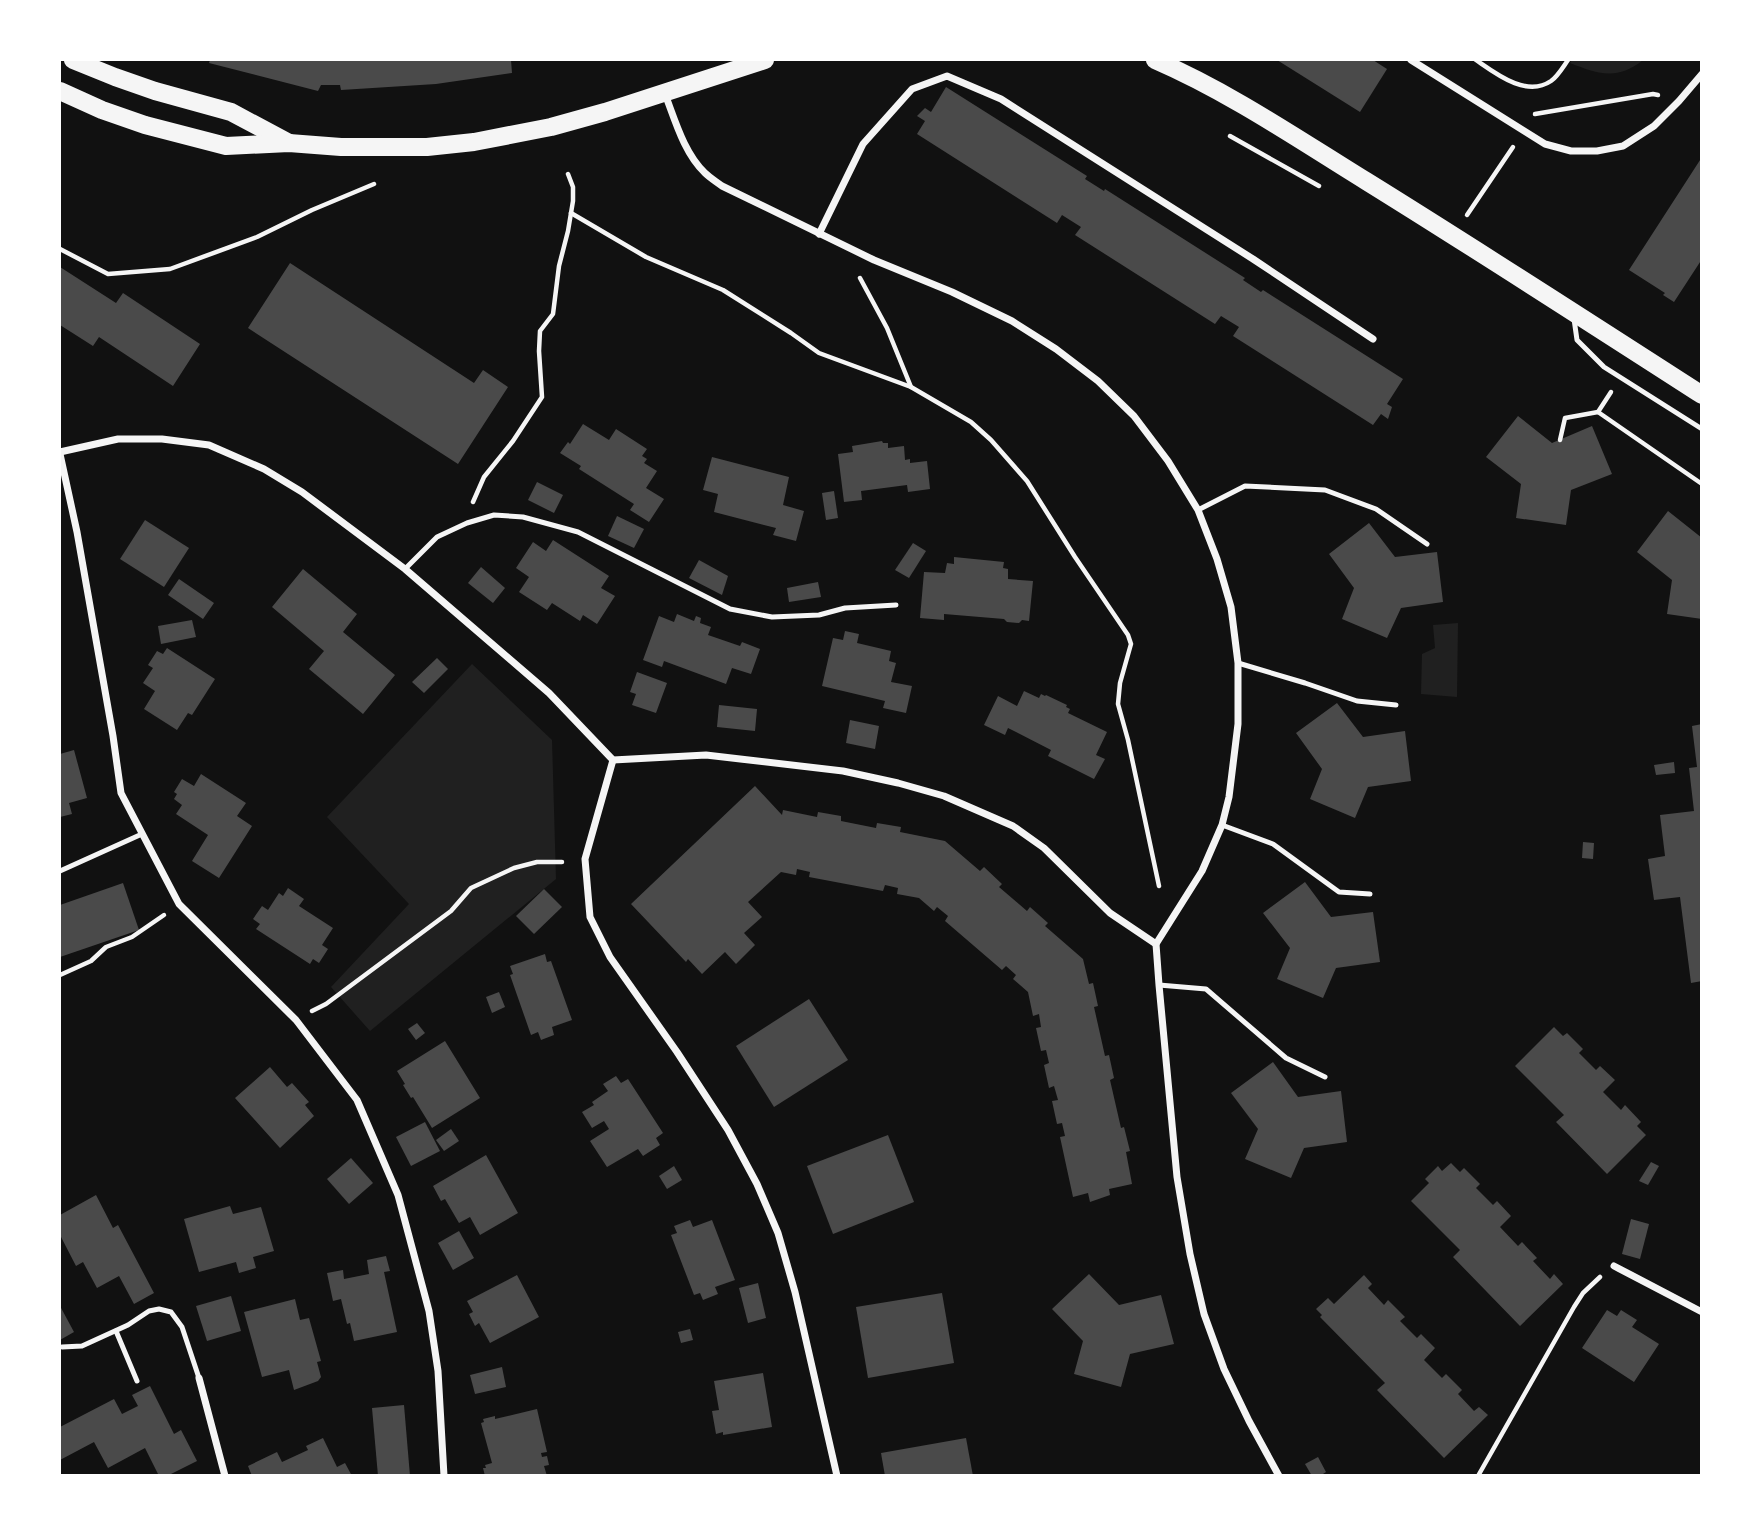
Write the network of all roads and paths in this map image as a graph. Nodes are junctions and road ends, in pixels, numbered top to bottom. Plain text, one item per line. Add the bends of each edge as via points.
1 (73, 60) edge
2 (765, 60) edge
3 (1155, 60) edge
4 (1411, 60) edge
5 (1476, 60) edge
6 (1568, 60) edge
7 (1702, 74) edge
8 (60, 90) edge
9 (664, 93) junction
10 (289, 143) junction
11 (568, 174) dead end
12 (374, 184) dead end
13 (571, 213) junction
14 (819, 234) junction
15 (844, 246) junction
16 (60, 249) edge
17 (1573, 313) junction
18 (1373, 339) dead end
19 (911, 387) junction
20 (1612, 391) dead end
21 (1702, 395) edge
22 (1598, 412) junction
23 (1702, 429) edge
24 (1560, 440) dead end
25 (60, 453) edge
26 (1702, 484) edge
27 (1198, 510) junction
28 (467, 523) junction
29 (1427, 544) dead end
30 (405, 569) junction
31 (896, 605) dead end
32 (1238, 663) junction
33 (1396, 705) dead end
34 (613, 760) junction
35 (1222, 825) junction
36 (142, 834) junction
37 (562, 862) dead end
38 (60, 871) edge
39 (1159, 886) dead end
40 (1370, 894) dead end
41 (178, 904) junction
42 (1156, 944) junction
43 (60, 975) edge
44 (1159, 985) junction
45 (296, 1020) junction
46 (1325, 1077) dead end
47 (1614, 1266) joint
48 (1701, 1313) edge
49 (116, 1331) junction
50 (62, 1347) dead end
51 (199, 1378) joint
52 (137, 1381) dead end
53 (225, 1475) edge
54 (444, 1475) edge
55 (837, 1475) edge
56 (1279, 1475) edge
57 (1478, 1475) edge

1 - 10 main road via 145,88 231,112
2 - 9 main road
3 - 17 main road via 1268,121
4 - 7 street via 1545,144 1572,152 1623,146 1654,126
5 - 6 path via 1524,86 1550,82
8 - 10 main road via 145,125 226,146
9 - 10 main road via 551,127 474,142 427,147
9 - 14 street via 692,156 705,173
11 - 13 path via 573,187
12 - 16 path via 257,237 170,269 108,274
13 - 19 path via 646,257 723,290 819,353
13 - 28 path via 553,314 540,331 542,397 484,477
14 - 15 street
14 - 18 street via 863,144 912,89 947,76 1001,99
15 - 19 path via 887,328
15 - 27 street via 1012,321 1056,349 1134,416
17 - 21 main road
17 - 23 lane via 1577,340 1604,367
19 - 39 path via 971,422 1027,481 1128,635 1131,644 1118,704
20 - 22 path
22 - 24 path via 1565,418
22 - 26 path
25 - 30 street via 118,439 209,444 302,492
25 - 36 street via 121,793
27 - 29 lane via 1245,486 1325,490 1376,509
27 - 32 street via 1231,607
28 - 30 lane via 436,537
28 - 31 lane via 494,515 523,517 578,531 730,609 772,617
30 - 34 street via 549,693
32 - 33 lane via 1357,701
32 - 35 street via 1238,724
34 - 42 street via 706,755 843,771 944,796 1013,826 1044,848 1110,913
34 - 55 street via 585,859 590,917 610,957 728,1130 757,1184 778,1233 795,1292
35 - 40 lane via 1273,844 1339,892
35 - 42 street via 1202,872
36 - 38 lane
36 - 41 street
37 - 45 path via 514,868 471,888 451,911 326,1004
41 - 43 path via 132,937
41 - 45 street
42 - 44 street
44 - 46 lane via 1206,989 1286,1058
44 - 56 street via 1177,1177 1204,1314 1224,1369
45 - 54 street via 357,1100 398,1195 438,1371
47 - 48 street
47 - 57 path via 1578,1300
49 - 50 lane via 82,1346
49 - 51 lane via 149,1311 171,1312 182,1328
49 - 52 lane
51 - 53 street

